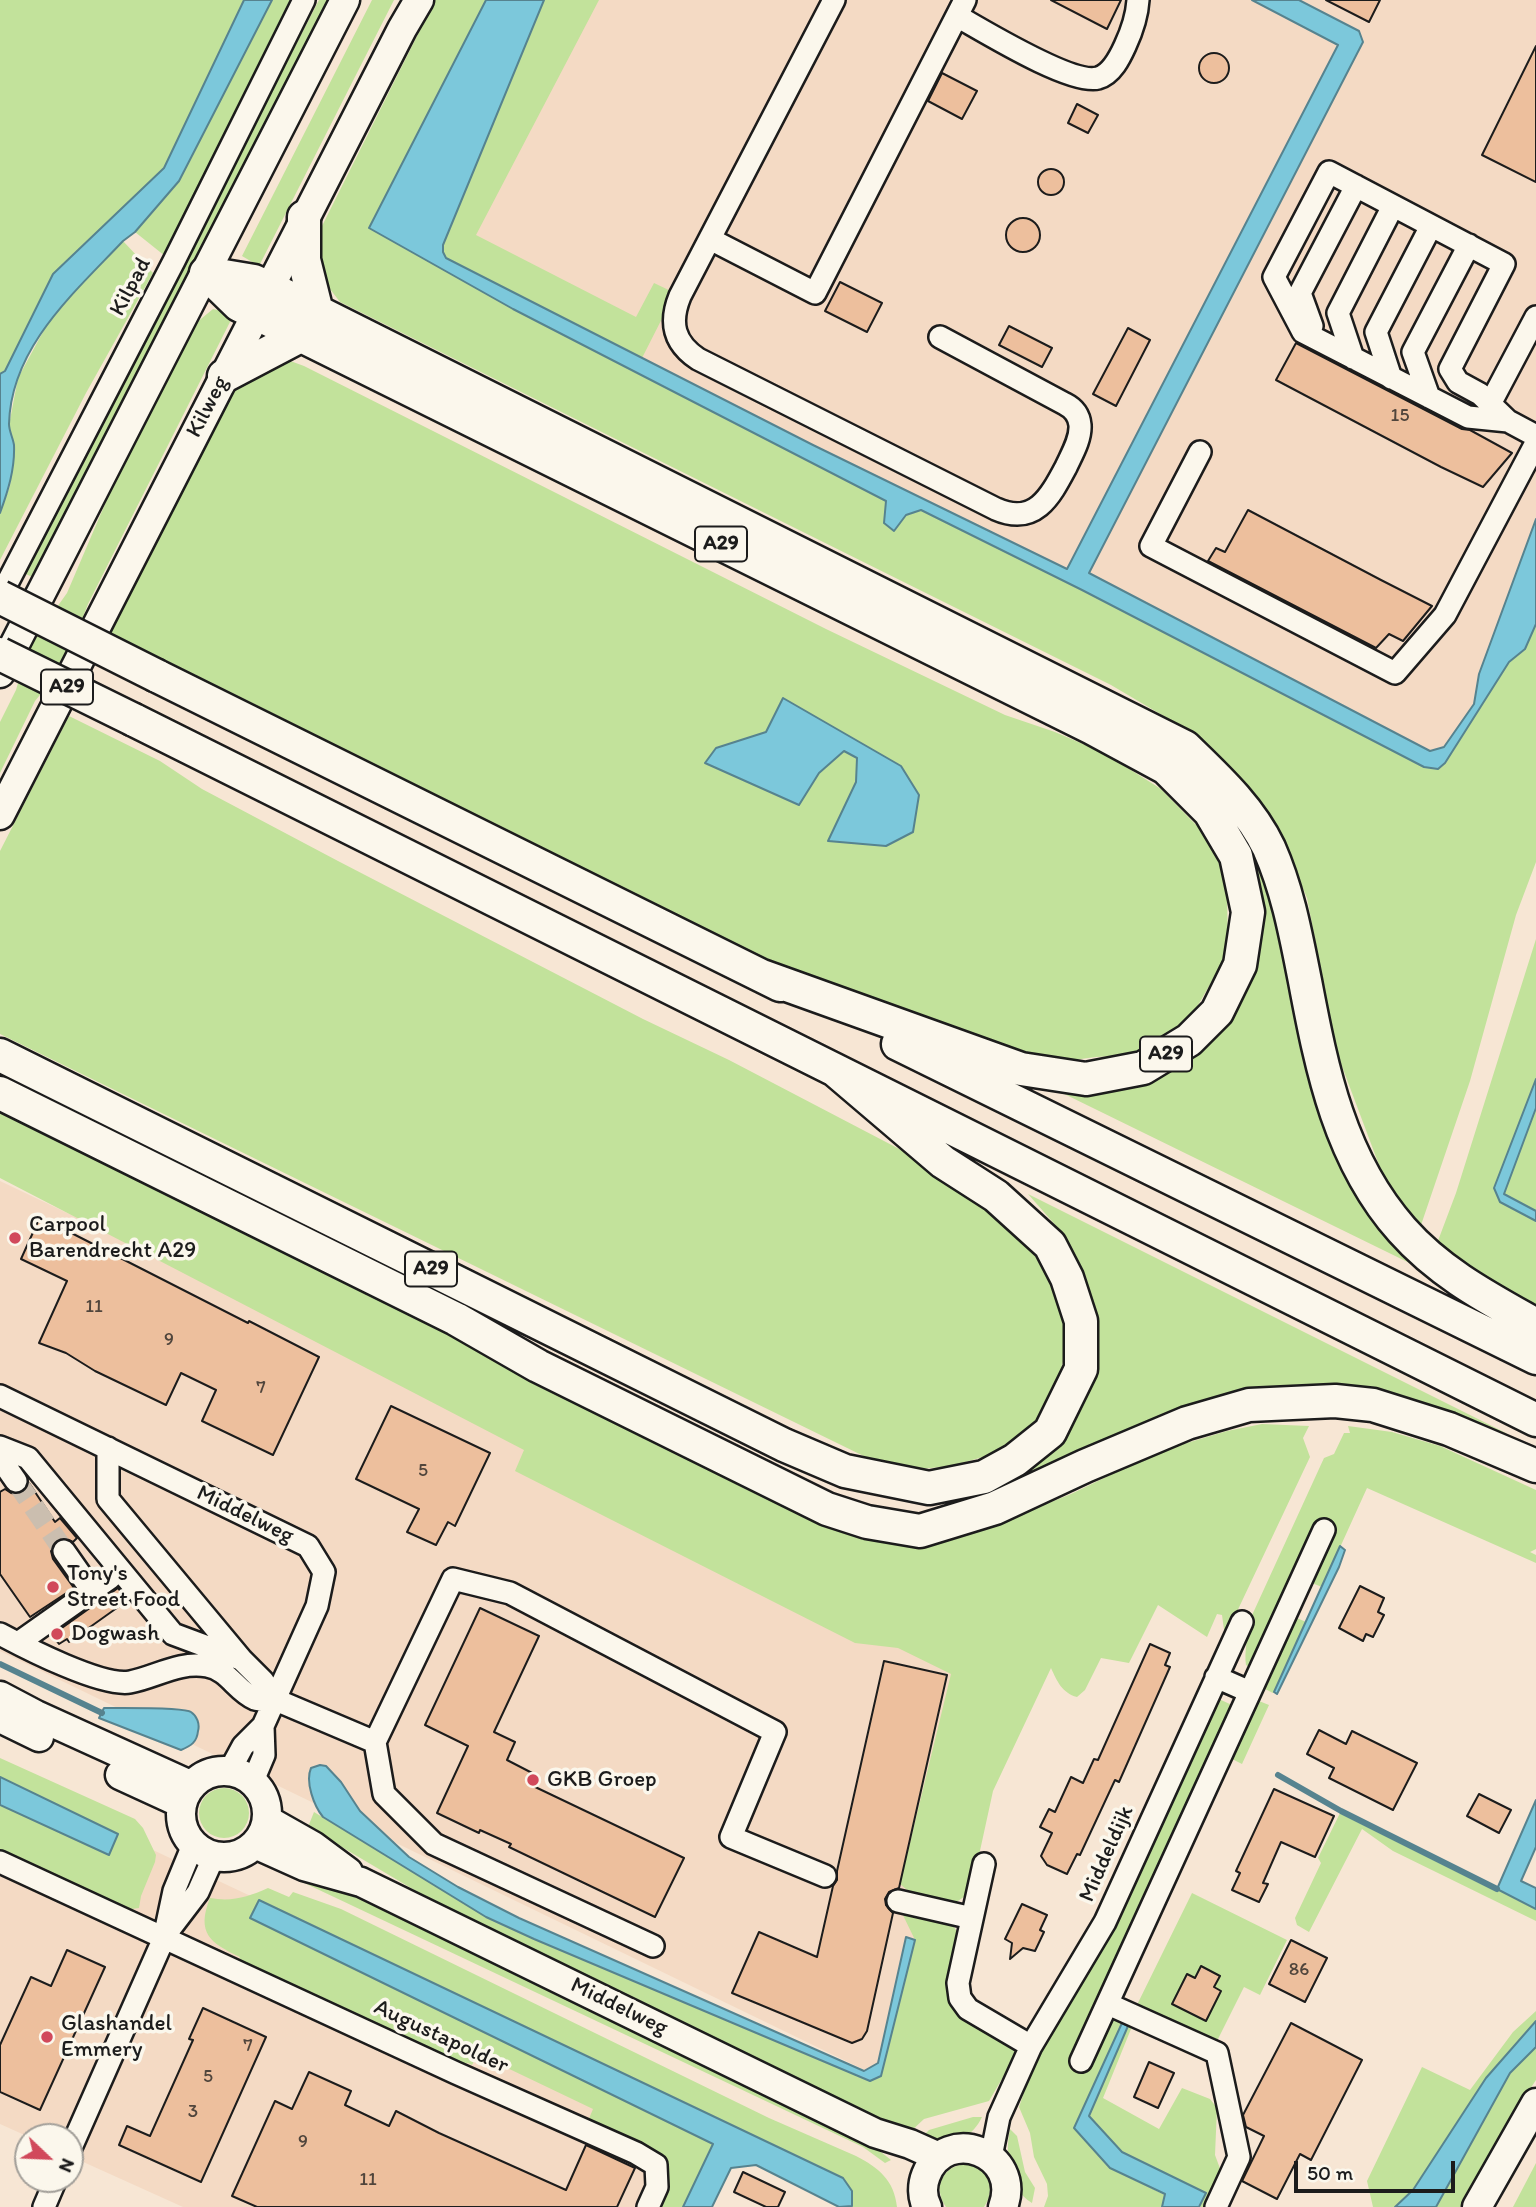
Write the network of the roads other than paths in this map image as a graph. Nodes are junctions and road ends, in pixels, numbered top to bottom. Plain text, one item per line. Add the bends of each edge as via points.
1 (304, 0) edge
2 (345, 0) edge
3 (419, 0) edge
4 (834, 0) edge
5 (1139, 0) edge
6 (961, 8) edge
7 (1356, 186) junction
8 (1393, 206) junction
9 (304, 217) junction
10 (1431, 226) junction
11 (710, 239) junction
12 (1469, 245) junction
13 (206, 273) junction
14 (262, 300) junction
15 (1536, 317) edge
16 (309, 324) junction
17 (940, 337) dead end
18 (1316, 338) junction
19 (1353, 358) junction
20 (224, 376) junction
21 (1391, 378) junction
22 (1429, 397) junction
23 (1490, 404) junction
24 (1508, 421) junction
25 (1536, 436) edge
26 (1536, 443) edge
27 (1200, 452) dead end
28 (0, 597) edge
29 (0, 654) edge
30 (0, 673) edge
31 (0, 815) edge
32 (762, 976) junction
33 (0, 1055) edge
34 (835, 1070) junction
35 (0, 1093) edge
36 (1536, 1325) edge
37 (1536, 1358) edge
38 (0, 1396) edge
39 (1536, 1420) edge
40 (0, 1447) edge
41 (108, 1448) junction
42 (0, 1458) edge
43 (1536, 1466) edge
44 (16, 1481) tunnel mouth
45 (1324, 1530) dead end
46 (64, 1551) tunnel mouth
47 (110, 1578) dead end
48 (92, 1591) junction
49 (1242, 1622) dead end
50 (9, 1638) edge
51 (242, 1660) junction
52 (1216, 1677) junction
53 (1250, 1692) junction
54 (0, 1696) edge
55 (276, 1700) junction
56 (0, 1718) edge
57 (375, 1742) junction
58 (242, 1776) junction
59 (186, 1794) junction
60 (261, 1832) junction
61 (204, 1851) junction
62 (984, 1864) dead end
63 (2, 1869) edge
64 (825, 1876) dead end
65 (898, 1901) dead end
66 (972, 1917) junction
67 (164, 1938) junction
68 (653, 1946) dead end
69 (1108, 2004) junction
70 (1031, 2046) junction
71 (1081, 2061) dead end
72 (1536, 2103) edge
73 (82, 2123) edge
74 (875, 2133) junction
75 (982, 2153) junction
76 (939, 2157) junction
77 (925, 2195) edge
78 (1012, 2203) edge
79 (648, 2207) edge
80 (1216, 2207) edge
81 (1477, 2207) edge

1 - 28 street, Kilpad
2 - 13 main road
3 - 9 main road, Kilweg
4 - 11 street
5 - 6 street via 1122,52 1110,70 1097,78 1061,71
6 - 11 street via 815,293
7 - 8 street
7 - 18 street via 1300,293
7 - 18 street via 1329,172 1274,277 1303,332
8 - 10 street
8 - 19 street via 1338,313
9 - 14 main road, Kilweg
9 - 16 highway
10 - 12 street
10 - 21 street via 1376,332
11 - 17 street via 673,317 677,338 690,353 1004,513 1023,514 1040,506 1058,483 1075,448 1080,432 1077,415 1065,404
12 - 22 street via 1413,352
12 - 23 street via 1504,264 1450,369 1458,382
13 - 14 highway, A29 via 239,305
13 - 30 main road
14 - 16 highway, A29
14 - 20 main road, Kilweg
15 - 23 street
16 - 20 highway
16 - 32 highway, A29 via 1166,768 1210,811 1236,856 1248,912 1240,965 1217,1012 1189,1040 1143,1068 1086,1079 1021,1069
16 - 36 highway, A29 via 1185,747 1233,793 1268,847 1291,908 1324,1076 1343,1134 1367,1181 1425,1254 1475,1291
18 - 19 street
19 - 21 street
20 - 31 main road, Kilweg
21 - 22 street
22 - 24 street via 1468,417
23 - 24 street
24 - 25 street
26 - 27 street via 1445,615 1395,673 1151,546
28 - 32 highway, A29, bridge
29 - 34 highway, A29, bridge
32 - 37 highway, A29
33 - 34 highway, A29 via 784,1445 845,1471 929,1488 984,1477 1016,1460 1050,1433 1081,1369 1081,1321 1067,1278 1050,1245 996,1196 943,1162
34 - 39 highway, A29
35 - 43 highway, A29 via 456,1319 538,1366 827,1509 867,1522 920,1531 995,1508 1187,1423 1249,1405 1335,1401 1373,1405 1449,1429
38 - 41 street, Middelweg
40 - 51 street via 28,1458 173,1634
41 - 51 street via 108,1499
41 - 55 street, Middelweg via 308,1546 324,1572 317,1606
42 - 44 street
45 - 53 street
46 - 48 street
47 - 48 street
48 - 50 street
49 - 52 street, Middeldijk
50 - 55 street via 120,1683 184,1666 211,1666 257,1700
51 - 55 street
52 - 53 street
52 - 70 street, Middeldijk via 1105,1922
53 - 69 street
54 - 59 main road
55 - 57 street
55 - 58 street, Middelweg via 263,1726 264,1755
56 - 59 main road
57 - 64 street via 453,1579 510,1593 775,1732 731,1837
57 - 68 street via 384,1794 434,1843
58 - 59 main road via 215,1770 201,1776
58 - 60 main road via 262,1792 267,1806
59 - 61 main road via 180,1818 184,1833
60 - 61 main road via 243,1853 229,1857
60 - 74 main road, Middelweg via 313,1846 362,1882
61 - 67 street via 174,1891
62 - 66 street
63 - 67 street, Augustapolder
65 - 66 street
66 - 70 street via 958,1983 960,1998 968,2009
67 - 73 street
67 - 79 street, Augustapolder via 636,2153 656,2165 657,2187
69 - 71 street
69 - 80 street via 1217,2053 1239,2157
70 - 75 street, Middeldijk
72 - 81 main road
74 - 76 main road, Middelweg
74 - 77 main road, Middelweg
75 - 76 main road via 953,2150
75 - 78 main road via 1002,2171
76 - 77 main road via 929,2168

